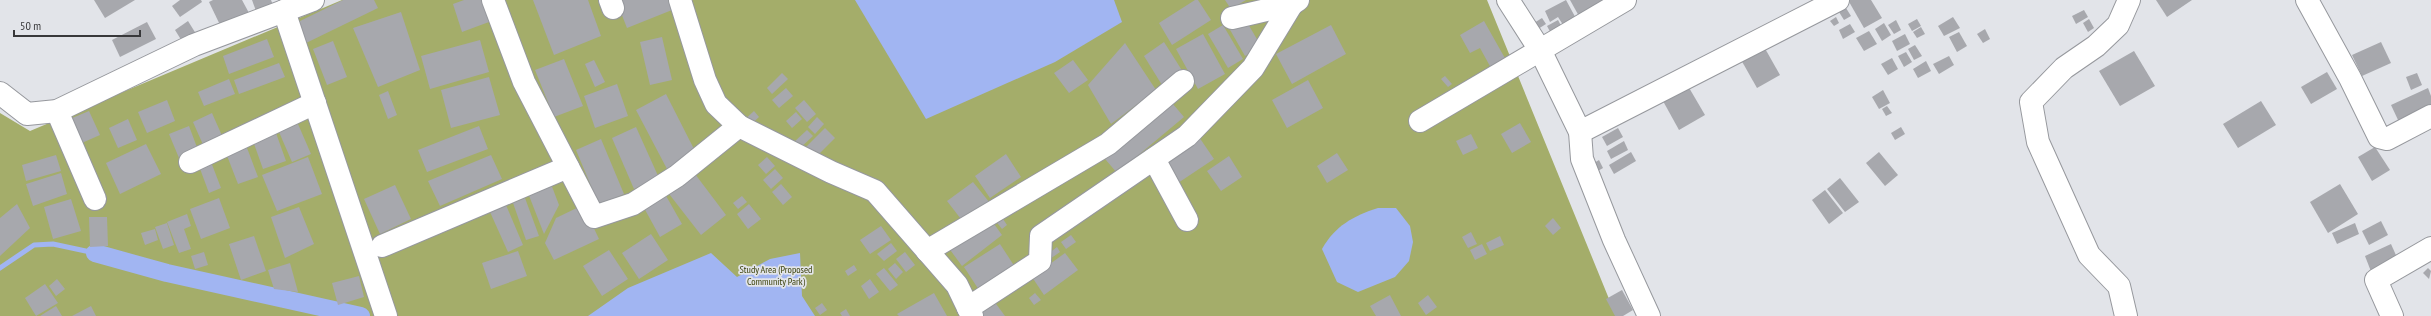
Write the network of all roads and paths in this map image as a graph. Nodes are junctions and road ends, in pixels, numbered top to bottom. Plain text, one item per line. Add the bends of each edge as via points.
1 (313, 0) edge
2 (493, 0) edge
3 (680, 0) edge
4 (1508, 0) edge
5 (1625, 0) edge
6 (1838, 0) edge
7 (2129, 0) edge
8 (2307, 0) edge
9 (1295, 2) edge
10 (284, 11) junction
11 (1232, 18) dead end
12 (1540, 50) junction
13 (1183, 81) dead end
14 (0, 93) edge
15 (315, 103) junction
16 (57, 111) junction
17 (2431, 116) edge
18 (1420, 121) dead end
19 (739, 126) junction
20 (1580, 132) junction
21 (1154, 159) junction
22 (190, 162) dead end
23 (568, 167) junction
24 (95, 199) dead end
25 (1187, 220) dead end
26 (382, 246) dead end
27 (2431, 248) edge
28 (927, 251) junction
29 (970, 312) edge
30 (386, 316) edge
31 (1649, 316) edge
32 (2126, 316) edge
33 (2392, 316) edge

1 - 10 street
2 - 23 street via 524,82
3 - 19 street via 712,97
4 - 12 street
5 - 12 street
6 - 20 street
7 - 32 street via 2118,25 2096,46 2064,68 2031,102 2038,142 2089,255 2119,286
8 - 17 street via 2379,137 2387,139
9 - 11 street
9 - 21 street via 1253,68 1187,136
10 - 15 street
10 - 16 street via 194,45
12 - 18 street
12 - 20 street
13 - 28 street via 1108,144
14 - 16 street via 27,114
15 - 22 street
15 - 30 street
16 - 24 street
19 - 23 street via 677,176 633,204 594,217
19 - 28 street via 875,192
20 - 31 street via 1582,159 1614,240
21 - 25 street
21 - 29 street via 1041,236 1040,261
23 - 26 street
27 - 33 street via 2376,280
28 - 29 street via 957,285

